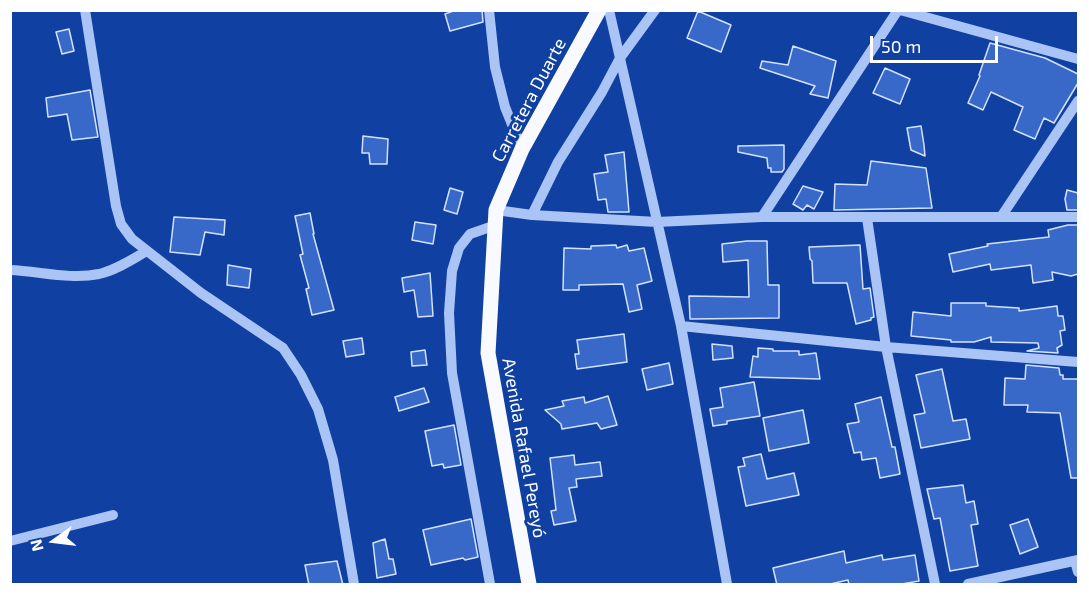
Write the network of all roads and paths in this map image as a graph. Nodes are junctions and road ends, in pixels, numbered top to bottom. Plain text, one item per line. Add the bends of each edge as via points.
1 (85, 10) edge
2 (489, 10) edge
3 (600, 10) edge
4 (609, 10) edge
5 (655, 10) edge
6 (899, 10) edge
7 (620, 58) junction
8 (1078, 58) edge
9 (1078, 101) edge
10 (522, 149) junction
11 (532, 215) junction
12 (762, 217) junction
13 (1001, 217) junction
14 (1078, 217) edge
15 (496, 218) junction
16 (867, 218) junction
17 (657, 222) junction
18 (145, 252) junction
19 (10, 270) edge
20 (681, 326) junction
21 (886, 347) junction
22 (1078, 362) edge
23 (113, 515) dead end
24 (10, 541) edge
25 (1077, 560) edge
26 (1078, 573) edge
27 (354, 585) edge
28 (490, 585) edge
29 (529, 585) edge
30 (727, 585) edge
31 (935, 585) edge
32 (968, 585) edge

1 - 18 street via 116,206 121,224
2 - 10 street via 497,77
3 - 10 main road, Carretera Duarte
4 - 7 street
5 - 7 street
6 - 8 street
6 - 12 street
7 - 11 street via 558,162
7 - 17 street
9 - 13 street
10 - 15 main road, Carretera Duarte
11 - 15 street
11 - 17 street
12 - 16 street
12 - 17 street
13 - 14 street
13 - 16 street
15 - 28 street via 470,234 459,248 452,271 449,313 452,373
15 - 29 main road, Avenida Rafael Pereyó via 488,353
16 - 21 street
17 - 20 street
18 - 19 street via 99,274 69,276
18 - 27 street via 283,348 301,375 318,410 333,460
20 - 21 street
20 - 30 street
21 - 22 street
21 - 31 street
23 - 24 street
25 - 26 street
25 - 32 street

